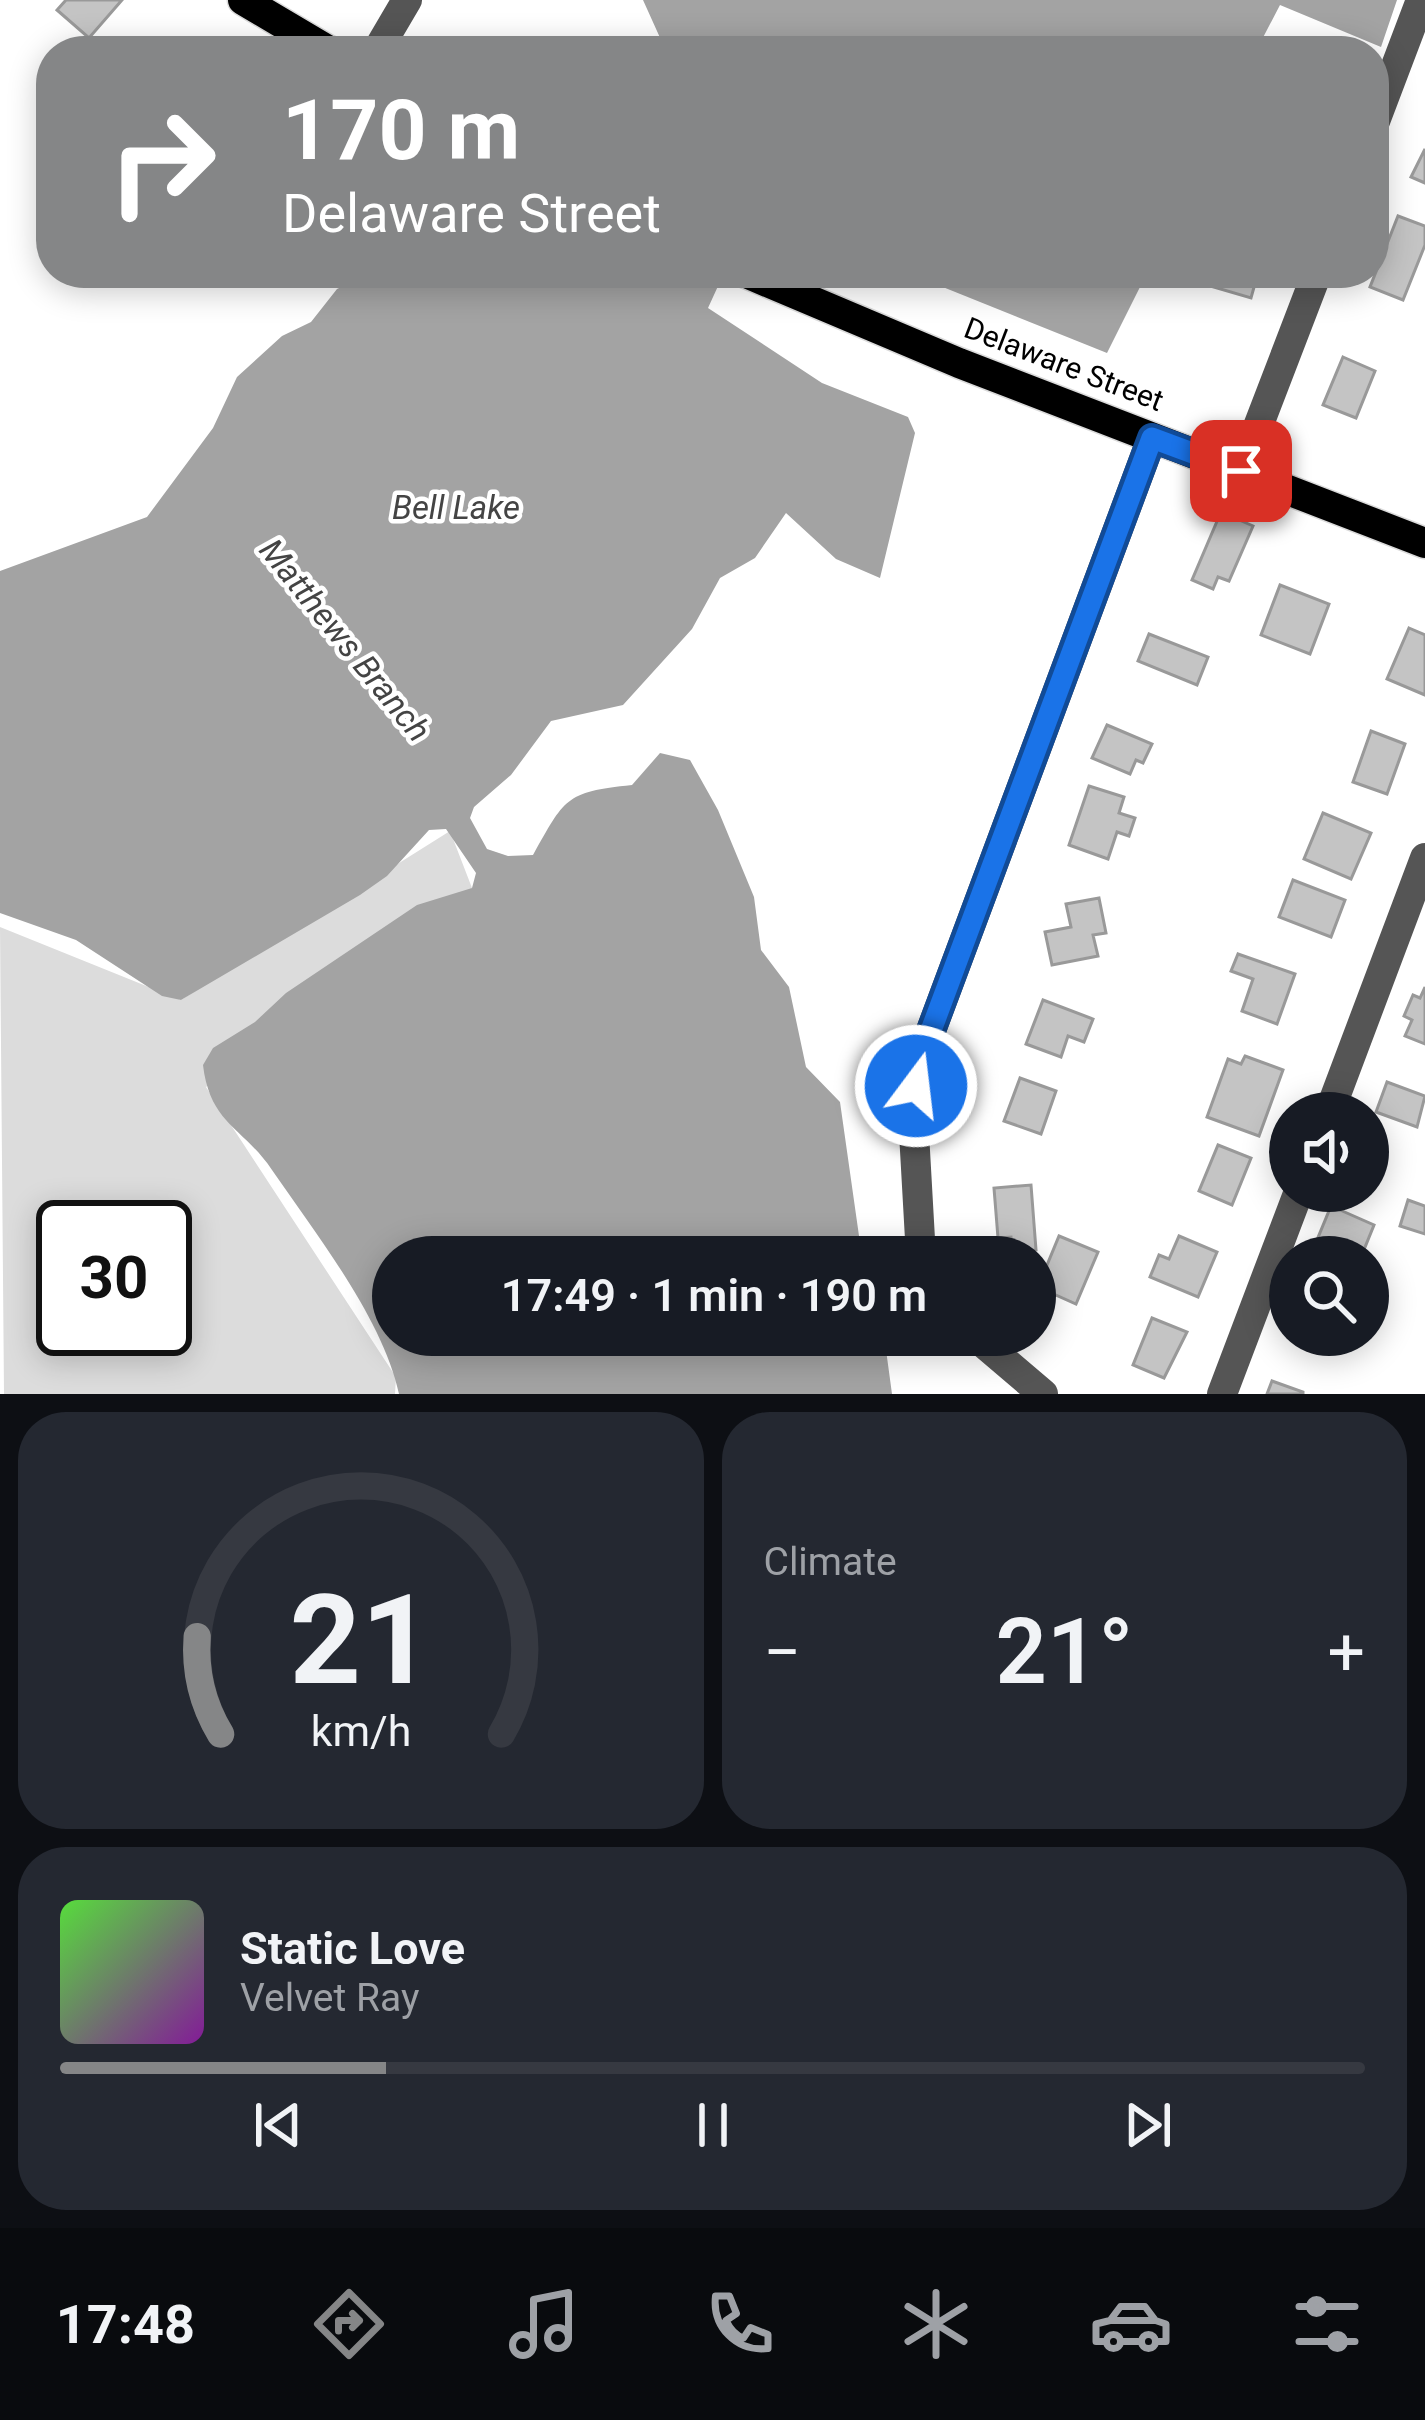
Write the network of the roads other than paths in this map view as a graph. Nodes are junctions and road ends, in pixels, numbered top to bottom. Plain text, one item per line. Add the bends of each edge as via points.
1 (243, 0) edge
2 (407, 0) edge
3 (1421, 0) edge
4 (304, 36) edge
5 (386, 36) edge
6 (1389, 84) edge
7 (783, 288) edge
8 (1311, 288) edge
9 (1152, 438) junction
10 (1241, 471) junction
11 (1425, 543) edge
12 (1425, 858) edge
13 (1337, 1092) edge
14 (1291, 1212) edge
15 (920, 1236) edge
16 (999, 1356) edge
17 (1043, 1394) edge
18 (1222, 1394) edge

1 - 4 main road
2 - 5 street
3 - 6 street
7 - 9 main road, Delaware Street
8 - 10 street
9 - 10 main road, Delaware Street
9 - 15 street via 920,1060 913,1115
10 - 11 main road, Delaware Street
12 - 13 street
14 - 18 street
16 - 17 street

